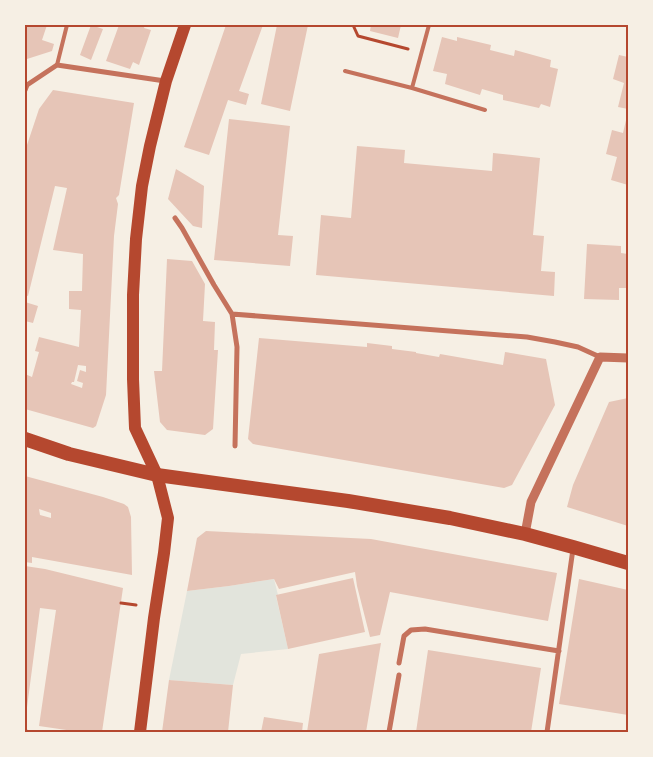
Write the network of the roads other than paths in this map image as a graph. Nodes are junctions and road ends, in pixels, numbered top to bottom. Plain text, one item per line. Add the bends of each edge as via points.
1 (67, 25) edge
2 (185, 25) edge
3 (429, 25) edge
4 (57, 65) junction
5 (345, 71) dead end
6 (166, 81) junction
7 (26, 86) edge
8 (412, 88) junction
9 (485, 110) dead end
10 (175, 218) dead end
11 (232, 314) junction
12 (600, 357) junction
13 (628, 358) edge
14 (25, 439) edge
15 (235, 446) dead end
16 (157, 475) junction
17 (525, 534) junction
18 (573, 547) junction
19 (628, 563) edge
20 (559, 651) junction
21 (399, 663) dead end
22 (399, 675) dead end
23 (140, 732) edge
24 (389, 732) edge
25 (546, 732) edge

1 - 4 lane
2 - 6 main road
3 - 8 lane
4 - 6 street
4 - 7 street
5 - 8 lane
6 - 16 main road via 142,186 133,295 135,428
8 - 9 lane
10 - 11 street
11 - 12 street via 527,338 578,347
11 - 15 street via 238,348
12 - 13 street
12 - 17 street via 531,502
14 - 16 highway via 70,454
16 - 17 highway via 348,501
16 - 23 main road via 168,518
17 - 18 highway
18 - 19 highway
18 - 20 street
20 - 21 street via 425,629 411,630 404,636
20 - 25 street
22 - 24 street

